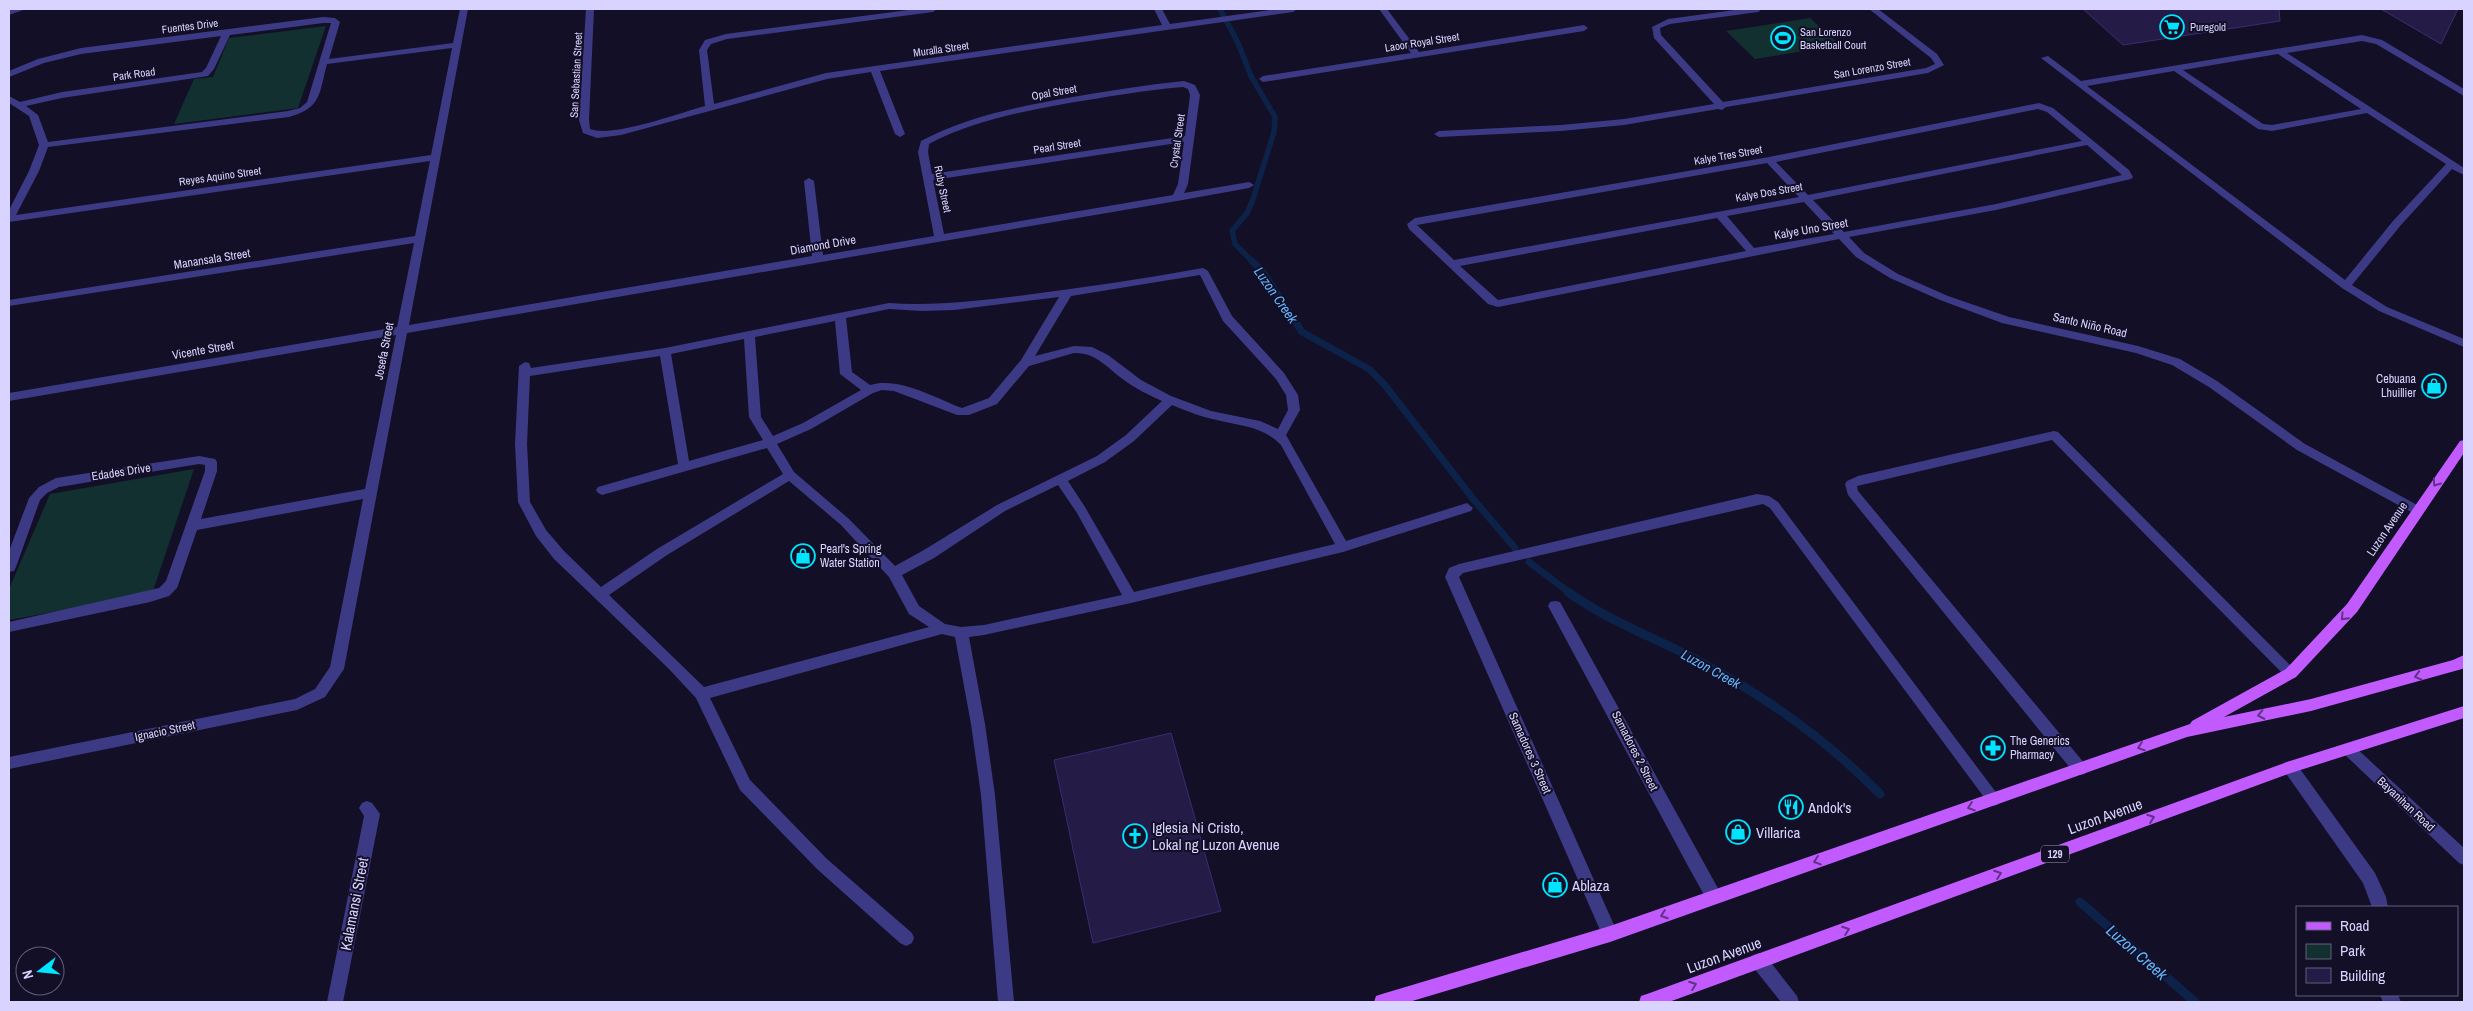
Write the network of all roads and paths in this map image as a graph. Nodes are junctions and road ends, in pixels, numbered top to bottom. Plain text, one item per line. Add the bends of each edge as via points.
1 (22, 9) edge
2 (464, 9) edge
3 (590, 9) edge
4 (933, 9) edge
5 (1158, 9) edge
6 (1284, 9) edge
7 (1294, 9) edge
8 (1383, 9) edge
9 (1758, 9) edge
10 (1873, 9) edge
11 (9, 13) edge
12 (1167, 27) junction
13 (1584, 28) dead end
14 (226, 33) junction
15 (457, 45) junction
16 (2280, 52) junction
17 (1416, 54) junction
18 (2044, 58) dead end
19 (324, 62) junction
20 (2176, 68) junction
21 (875, 70) junction
22 (9, 74) edge
23 (1263, 78) dead end
24 (2080, 84) junction
25 (1192, 87) joint
26 (2464, 93) edge
27 (9, 99) edge
28 (20, 105) junction
29 (1722, 107) junction
30 (710, 108) junction
31 (2369, 110) junction
32 (900, 134) dead end
33 (1439, 134) dead end
34 (597, 135) joint
35 (1190, 138) junction
36 (2089, 142) junction
37 (924, 143) joint
38 (44, 145) junction
39 (435, 157) junction
40 (1768, 160) junction
41 (2451, 164) junction
42 (2464, 172) edge
43 (928, 178) junction
44 (809, 181) dead end
45 (1249, 185) dead end
46 (1177, 198) junction
47 (1804, 198) junction
48 (1718, 214) junction
49 (9, 219) edge
50 (1840, 236) junction
51 (419, 239) junction
52 (940, 239) junction
53 (1752, 252) junction
54 (818, 259) junction
55 (1452, 264) junction
56 (2346, 286) junction
57 (1067, 294) junction
58 (9, 303) edge
59 (840, 316) junction
60 (402, 330) junction
61 (749, 335) junction
62 (2464, 343) edge
63 (666, 352) junction
64 (1024, 363) junction
65 (869, 390) junction
66 (9, 397) edge
67 (1171, 400) junction
68 (1280, 435) junction
69 (769, 443) junction
70 (2464, 444) edge
71 (684, 466) junction
72 (790, 475) junction
73 (1061, 480) junction
74 (602, 490) dead end
75 (371, 493) junction
76 (1467, 508) dead end
77 (2417, 510) junction
78 (191, 526) junction
79 (1343, 547) junction
80 (10, 562) edge
81 (894, 574) junction
82 (601, 594) junction
83 (1131, 598) junction
84 (1555, 606) dead end
85 (9, 627) edge
86 (942, 629) junction
87 (961, 632) junction
88 (2464, 661) edge
89 (2291, 673) junction
90 (320, 693) joint
91 (701, 694) junction
92 (2464, 712) edge
93 (2187, 731) junction
94 (2348, 749) junction
95 (9, 763) edge
96 (2290, 767) junction
97 (2080, 768) junction
98 (1994, 799) junction
99 (367, 808) dead end
100 (2464, 858) edge
101 (1714, 897) junction
102 (2380, 906) edge
103 (1610, 934) junction
104 (906, 938) dead end
105 (1759, 961) junction
106 (335, 1002) edge
107 (1006, 1002) edge
108 (1382, 1002) edge
109 (1647, 1002) edge
110 (1791, 1002) edge

1 - 11 street
2 - 15 street, Josefa Street
3 - 34 street, San Sebastian Street via 584,120 586,131
4 - 30 street via 708,42 703,50
5 - 12 street
6 - 7 street, Muralla Street
6 - 12 street, Muralla Street
8 - 17 street
9 - 29 street via 1656,26 1657,36
10 - 29 street, San Lorenzo Street via 1934,56 1940,65 1928,70
12 - 21 street, Muralla Street
13 - 17 street, Laoor Royal Street
14 - 19 street, Fuentes Drive via 332,20 336,22
14 - 22 street, Fuentes Drive via 81,51 41,61
14 - 28 street, Park Road via 205,74 62,95
15 - 19 street
15 - 39 street, Josefa Street
16 - 20 street
16 - 26 street via 2370,39
16 - 31 street
17 - 23 street, Laoor Royal Street
18 - 24 street
19 - 38 street, Fuentes Drive via 311,103 303,110
20 - 24 street
20 - 31 street via 2261,127 2272,128
21 - 30 street, Muralla Street via 806,81
21 - 32 street
24 - 56 street
25 - 35 street, Crystal Street via 1195,95
25 - 37 street, Opal Street via 1184,84 1164,86 1025,108 998,114
27 - 28 street
28 - 38 street via 33,115
29 - 33 street, San Lorenzo Street via 1596,126
30 - 34 street, Muralla Street via 618,133
31 - 41 street
35 - 43 street, Pearl Street
35 - 46 street, Crystal Street via 1183,184
36 - 40 street, Kalye Tres Street via 2044,107
36 - 47 street, Kalye Dos Street
36 - 50 street, Kalye Uno Street via 2128,177
37 - 43 street, Ruby Street
38 - 49 street
39 - 49 street, Reyes Aquino Street
39 - 51 street, Josefa Street
40 - 47 street, Santo Niño Road
40 - 55 street, Kalye Tres Street via 1415,221 1413,227
41 - 42 street
41 - 56 street
43 - 52 street, Ruby Street
44 - 54 street
45 - 46 street, Diamond Drive
46 - 52 street, Diamond Drive
47 - 48 street, Kalye Dos Street
47 - 50 street, Santo Niño Road
48 - 53 street
48 - 55 street, Kalye Dos Street
50 - 53 street, Kalye Uno Street
50 - 77 street, Santo Niño Road via 1860,255 1894,276 1981,312 2176,362 2213,384 2301,447
51 - 58 street, Manansala Street
51 - 60 street, Josefa Street
52 - 54 street, Diamond Drive
53 - 55 street, Kalye Uno Street via 1498,304
54 - 60 street, Diamond Drive
56 - 62 street via 2383,308
57 - 59 street via 936,309 889,306
57 - 64 street
57 - 68 street via 1203,271 1227,318 1280,376 1292,395 1294,410
59 - 61 street
59 - 65 street via 846,374
60 - 66 street, Vicente Street
60 - 75 street, Josefa Street
61 - 63 street
61 - 69 street via 755,417
63 - 71 street
63 - 82 street via 525,369 521,444 524,502 541,533 559,555
64 - 65 street via 993,401 970,411 961,412 895,387 881,386
64 - 67 street via 1086,349 1102,355 1129,378
65 - 69 street via 807,426
67 - 68 street via 1209,414 1266,427
67 - 73 street via 1130,438 1101,459
68 - 79 street
69 - 71 street
69 - 72 street
70 -> 77 main road, Luzon Avenue
71 - 74 street
72 - 81 street via 845,522
72 - 82 street via 662,552
73 - 81 street via 1001,508
73 - 83 street
75 - 78 street
75 - 90 street, Josefa Street via 337,668
76 - 79 street
77 -> 89 main road, Luzon Avenue via 2352,608
78 - 80 street, Edades Drive via 211,471 211,462 200,460 56,483 35,498
78 - 85 street, Edades Drive via 172,584 164,592
79 - 83 street
81 - 86 street via 914,610
82 - 91 street
83 - 87 street via 984,630
84 - 101 street, Samadores 2 Street
86 - 87 street
86 - 91 street
87 - 107 street via 988,795
88 -> 93 main road, Luzon Avenue via 2311,705
89 - 93 main road, Luzon Avenue
89 - 97 street via 2054,435 1851,484 1852,492
90 - 95 street, Ignacio Street via 297,704
91 - 104 street via 745,785 822,864
92 - 94 main road, Luzon Avenue / 129
93 -> 97 main road, Luzon Avenue
94 - 96 main road, Luzon Avenue / 129
94 - 100 street, Bayanihan Road
96 - 102 street via 2369,878
105 -> 96 main road, Luzon Avenue / 129
97 - 98 main road, Luzon Avenue
98 -> 101 main road, Luzon Avenue
98 - 103 street, Samadores 3 Street via 1774,505 1765,500 1747,501 1454,572 1452,577
99 - 106 street, Kalamansi Street via 372,814
101 -> 103 main road, Luzon Avenue
103 - 108 main road, Luzon Avenue
109 -> 105 main road, Luzon Avenue / 129
105 - 110 street

